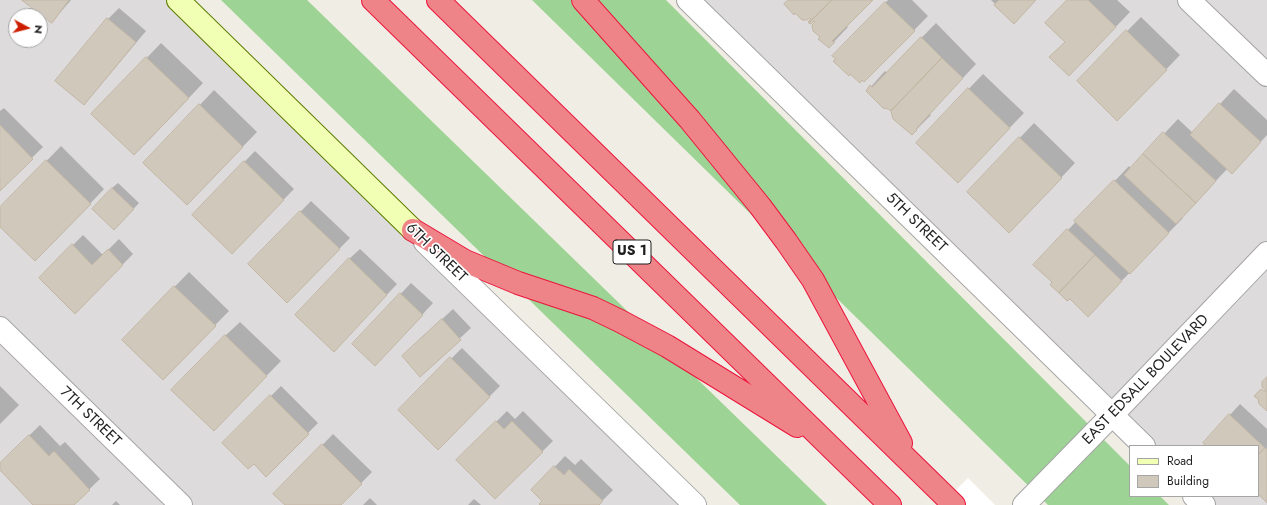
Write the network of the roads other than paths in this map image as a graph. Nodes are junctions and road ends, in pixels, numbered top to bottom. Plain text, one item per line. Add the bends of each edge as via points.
1 (178, 0) edge
2 (373, 0) edge
3 (438, 0) edge
4 (583, 0) edge
5 (688, 0) edge
6 (1189, 0) edge
7 (1267, 76) edge
8 (413, 230) junction
9 (1267, 253) edge
10 (0, 328) edge
11 (1112, 415) junction
12 (1143, 445) edge
13 (831, 447) junction
14 (914, 465) junction
15 (1195, 497) edge
16 (951, 502) edge
17 (181, 505) edge
18 (695, 505) edge
19 (890, 505) edge
20 (1024, 505) edge
21 (1204, 505) edge

1 - 8 main road, 6TH STREET
2 - 13 highway, US 1
3 - 14 highway
4 - 14 highway via 690,120 786,241 813,280
5 - 11 street, 5TH STREET
6 - 7 street
8 - 13 highway via 465,261 518,283 593,308 632,327
8 - 18 street, 6TH STREET
9 - 11 street, EAST EDSALL BOULEVARD
10 - 17 street, 7TH STREET
11 - 12 street, 5TH STREET
11 - 20 street, EAST EDSALL BOULEVARD
13 - 19 highway, US 1
14 - 16 highway
15 - 21 street

